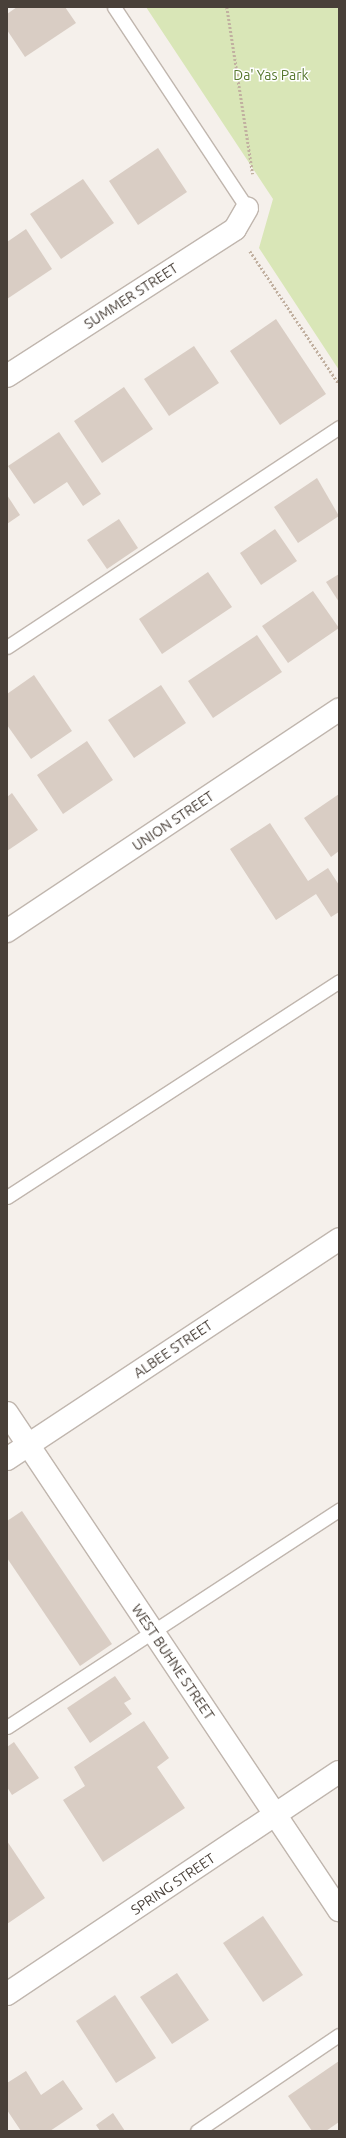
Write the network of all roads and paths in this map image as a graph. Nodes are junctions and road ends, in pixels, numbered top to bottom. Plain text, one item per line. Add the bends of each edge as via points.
1 (114, 7) edge
2 (227, 7) edge
3 (233, 187) junction
4 (247, 208) joint
5 (235, 229) junction
6 (7, 376) edge
7 (339, 384) edge
8 (339, 426) edge
9 (7, 647) edge
10 (339, 710) edge
11 (7, 931) edge
12 (339, 981) edge
13 (7, 1197) edge
14 (339, 1239) edge
15 (7, 1413) edge
16 (28, 1446) junction
17 (7, 1459) edge
18 (339, 1510) edge
19 (152, 1631) junction
20 (7, 1726) edge
21 (339, 1772) edge
22 (275, 1815) junction
23 (339, 1910) edge
24 (7, 1994) edge
25 (339, 2035) edge
26 (197, 2131) edge

1 - 3 lane
2 - 3 path via 255,173
3 - 4 lane
4 - 5 street, SUMMER STREET
5 - 6 street, SUMMER STREET
5 - 7 path
8 - 9 lane
10 - 11 street, UNION STREET
12 - 13 lane
14 - 16 street, ALBEE STREET
15 - 16 street, WEST BUHNE STREET
16 - 17 street, ALBEE STREET
16 - 19 street, WEST BUHNE STREET
18 - 19 lane
19 - 20 lane
19 - 22 street, WEST BUHNE STREET
21 - 22 street, SPRING STREET
22 - 23 street, WEST BUHNE STREET
22 - 24 street, SPRING STREET
25 - 26 lane

